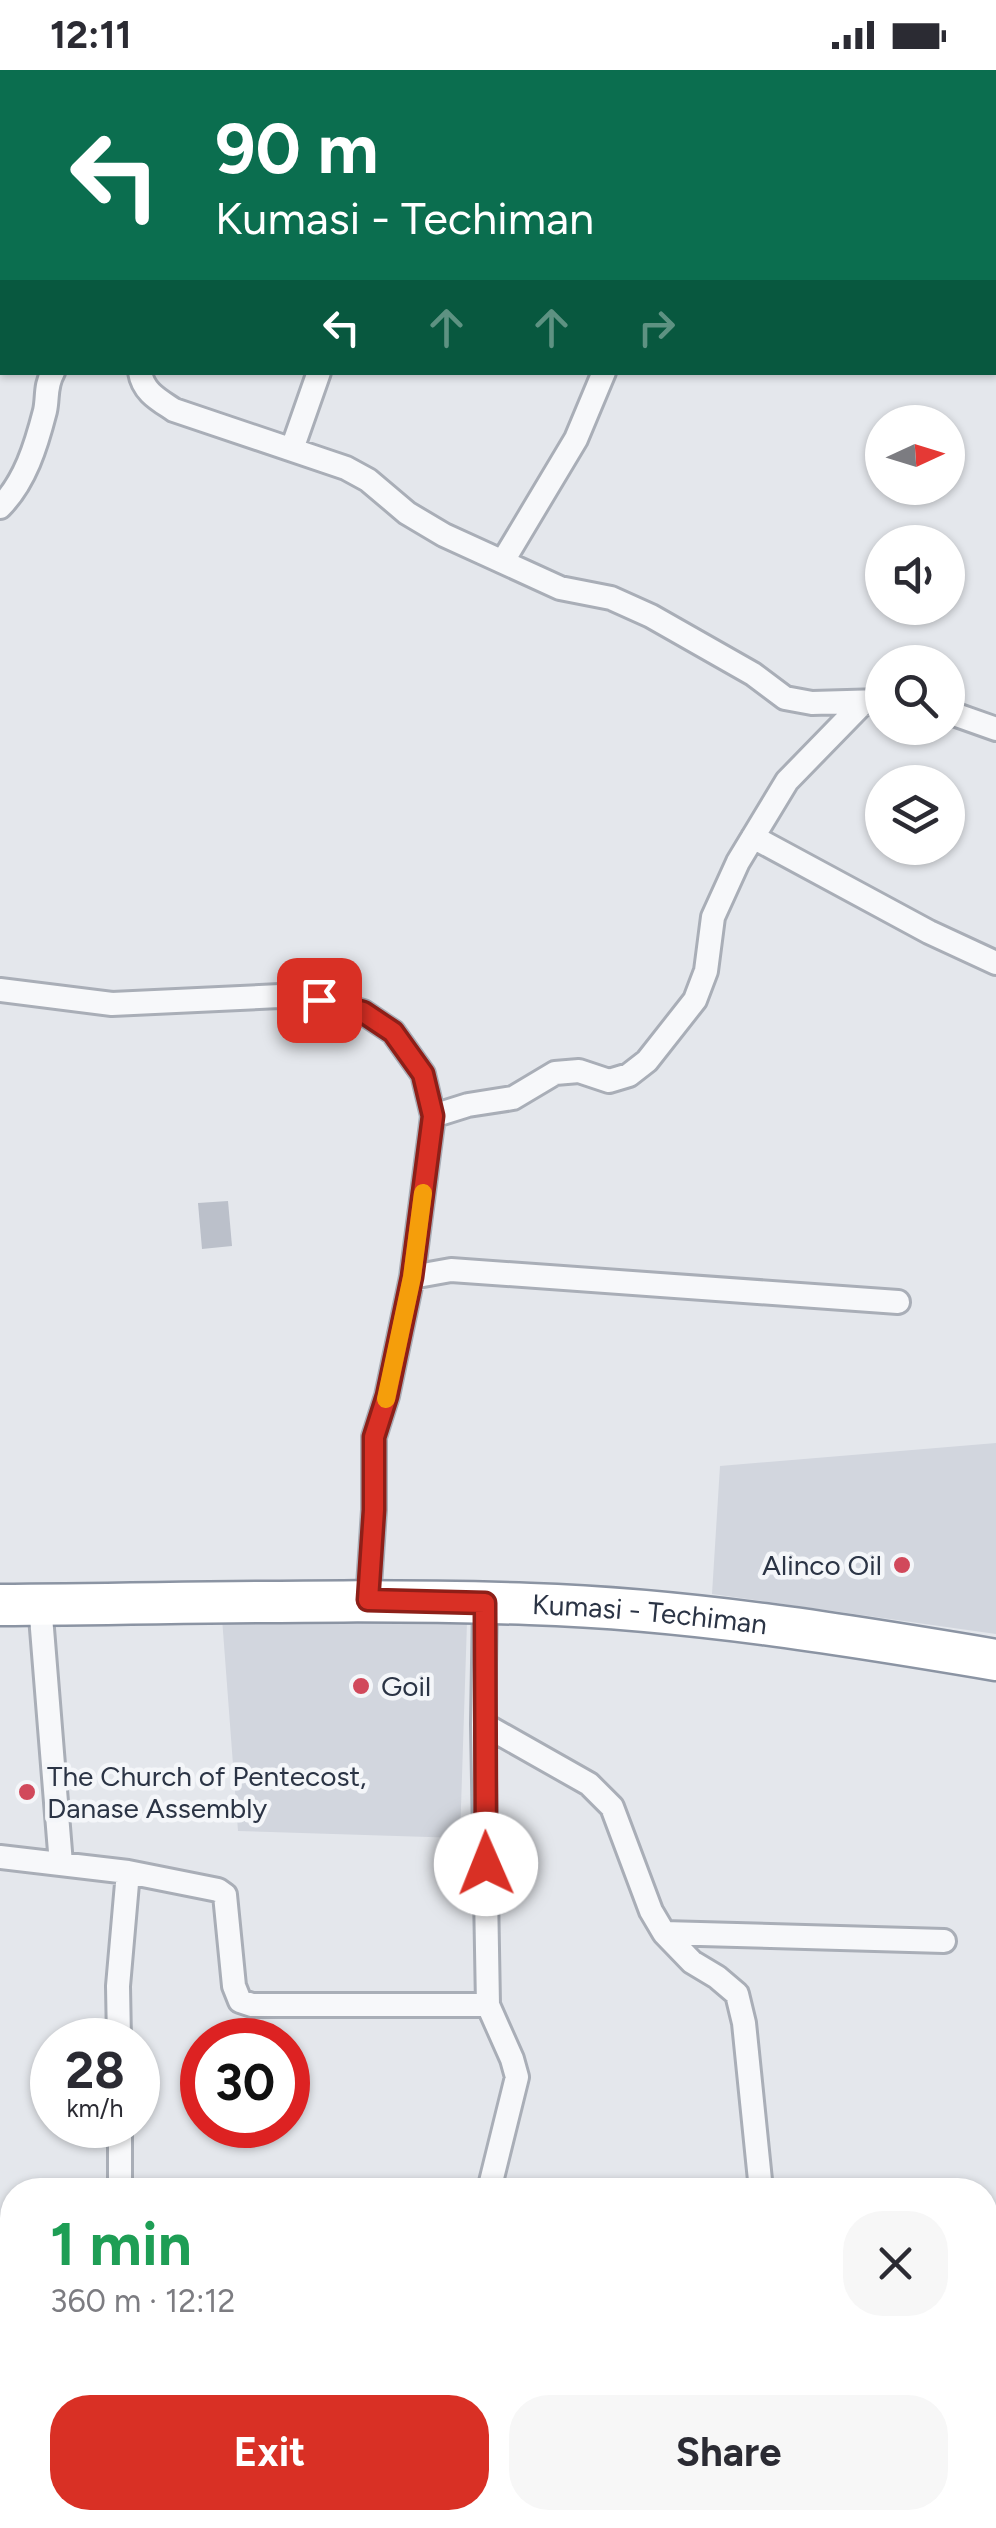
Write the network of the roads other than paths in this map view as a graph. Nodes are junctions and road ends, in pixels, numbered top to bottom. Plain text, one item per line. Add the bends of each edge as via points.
1 (52, 375) edge
2 (141, 375) edge
3 (317, 375) edge
4 (603, 375) edge
5 (292, 448) junction
6 (0, 507) edge
7 (503, 561) junction
8 (865, 703) edge
9 (865, 710) edge
10 (965, 718) edge
11 (996, 729) edge
12 (753, 837) junction
13 (996, 963) edge
14 (0, 990) edge
15 (433, 1116) junction
16 (412, 1277) junction
17 (898, 1302) dead end
18 (368, 1600) junction
19 (485, 1603) junction
20 (0, 1604) edge
21 (40, 1604) junction
22 (996, 1660) edge
23 (483, 1724) junction
24 (0, 1857) edge
25 (61, 1864) junction
26 (128, 1872) junction
27 (664, 1934) junction
28 (944, 1941) dead end
29 (488, 2005) junction
30 (119, 2018) edge
31 (120, 2148) edge
32 (120, 2178) edge
33 (492, 2178) edge
34 (760, 2178) edge

1 - 6 street via 28,464
2 - 5 street via 152,396 174,410
3 - 5 street
4 - 7 street via 576,439
5 - 7 street via 368,480 407,513
7 - 8 street via 560,588 611,598 651,616 784,698
9 - 12 street via 787,782
10 - 11 street
12 - 13 street
12 - 15 street via 713,917 695,1000 629,1075 609,1081 578,1071 556,1073 513,1098
14 - 15 street via 112,1004 280,996 363,1012 393,1032 423,1074
15 - 16 street
16 - 17 street via 451,1270
16 - 18 street via 374,1437
18 - 19 highway, Kumasi - Techiman
18 - 21 highway, Kumasi - Techiman
19 - 22 highway, Kumasi - Techiman via 716,1618
19 - 23 street
20 - 21 highway, Kumasi - Techiman
21 - 25 street
23 - 27 street via 589,1784 612,1807
23 - 29 street
24 - 25 street
25 - 26 street
26 - 29 street via 225,1895 240,2002
26 - 30 street
27 - 28 street
27 - 34 street via 737,1994
29 - 33 street via 516,2077
31 - 32 street

